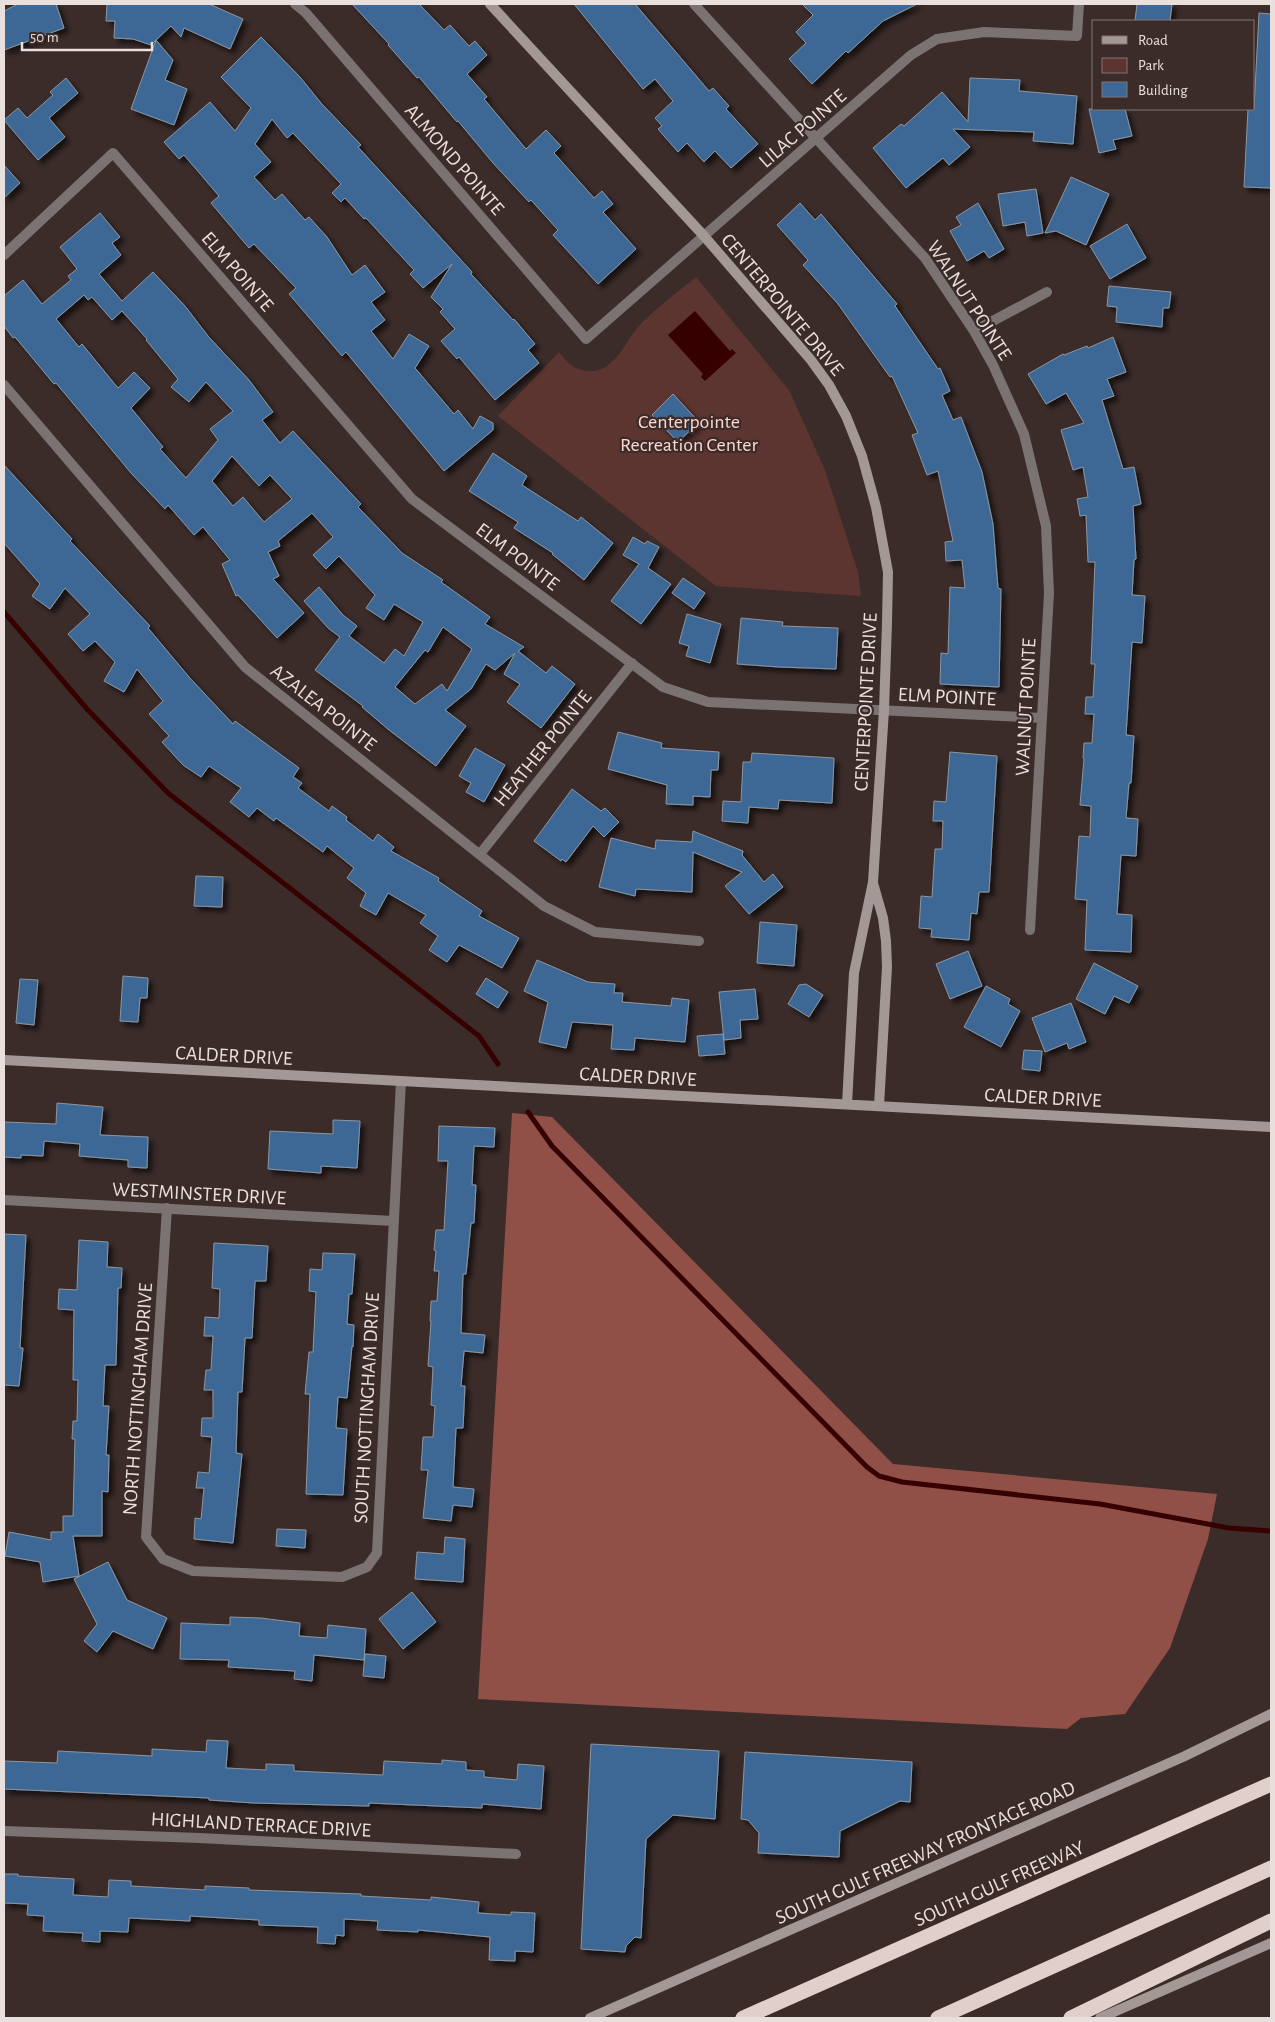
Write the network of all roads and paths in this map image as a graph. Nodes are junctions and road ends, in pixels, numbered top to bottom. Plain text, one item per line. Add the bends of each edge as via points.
1 (296, 4) edge
2 (490, 4) edge
3 (694, 4) edge
4 (1079, 4) edge
5 (816, 138) junction
6 (704, 236) junction
7 (4, 255) edge
8 (1047, 292) dead end
9 (974, 331) junction
10 (586, 340) joint
11 (4, 385) edge
12 (632, 664) junction
13 (884, 710) junction
14 (1042, 718) junction
15 (480, 854) junction
16 (873, 882) junction
17 (1030, 930) dead end
18 (699, 941) dead end
19 (4, 1060) edge
20 (401, 1081) junction
21 (847, 1104) junction
22 (879, 1106) junction
23 (1271, 1127) edge
24 (4, 1200) edge
25 (167, 1208) junction
26 (393, 1220) junction
27 (342, 1577) joint
28 (1271, 1714) edge
29 (1271, 1784) edge
30 (4, 1831) edge
31 (516, 1854) dead end
32 (1271, 1868) edge
33 (1271, 1921) edge
34 (1271, 1943) edge
35 (590, 2018) edge
36 (743, 2018) edge
37 (938, 2018) edge
38 (1071, 2018) edge
39 (1100, 2018) edge

1 - 10 street, ALMOND POINTE
2 - 6 street, CENTERPOINTE DRIVE
3 - 5 street, WALNUT POINTE
4 - 5 street, LILAC POINTE via 1077,36 984,32 937,39 911,55
5 - 6 street, LILAC POINTE
5 - 9 street, WALNUT POINTE via 925,258
6 - 10 street, LILAC POINTE
6 - 13 street, CENTERPOINTE DRIVE via 830,384 862,456 876,507 888,572
7 - 12 street, ELM POINTE via 113,153 412,499
8 - 9 street
9 - 14 street, WALNUT POINTE via 1024,434 1046,526 1049,593
11 - 15 street, AZALEA POINTE via 245,667
12 - 13 street, ELM POINTE via 663,688 708,702
12 - 15 street, HEATHER POINTE
13 - 14 street, ELM POINTE
13 - 16 street, CENTERPOINTE DRIVE
14 - 17 street, WALNUT POINTE
15 - 18 street, AZALEA POINTE via 544,906 595,932
16 - 21 street, CENTERPOINTE DRIVE via 854,973
16 - 22 street, CENTERPOINTE DRIVE via 883,918 887,967
19 - 20 street, CALDER DRIVE
20 - 21 street, CALDER DRIVE
20 - 26 street, SOUTH NOTTINGHAM DRIVE
21 - 22 street, CALDER DRIVE
22 - 23 street, CALDER DRIVE
24 - 25 street, WESTMINSTER DRIVE
25 - 26 street, WESTMINSTER DRIVE
25 - 27 street, NORTH NOTTINGHAM DRIVE via 146,1537 163,1559 193,1571
26 - 27 street, SOUTH NOTTINGHAM DRIVE via 377,1553 367,1567
28 - 35 street, SOUTH GULF FREEWAY FRONTAGE ROAD via 1185,1756
29 - 36 highway, SOUTH GULF FREEWAY
30 - 31 street, HIGHLAND TERRACE DRIVE
32 - 37 highway
33 - 38 highway
34 - 39 street

